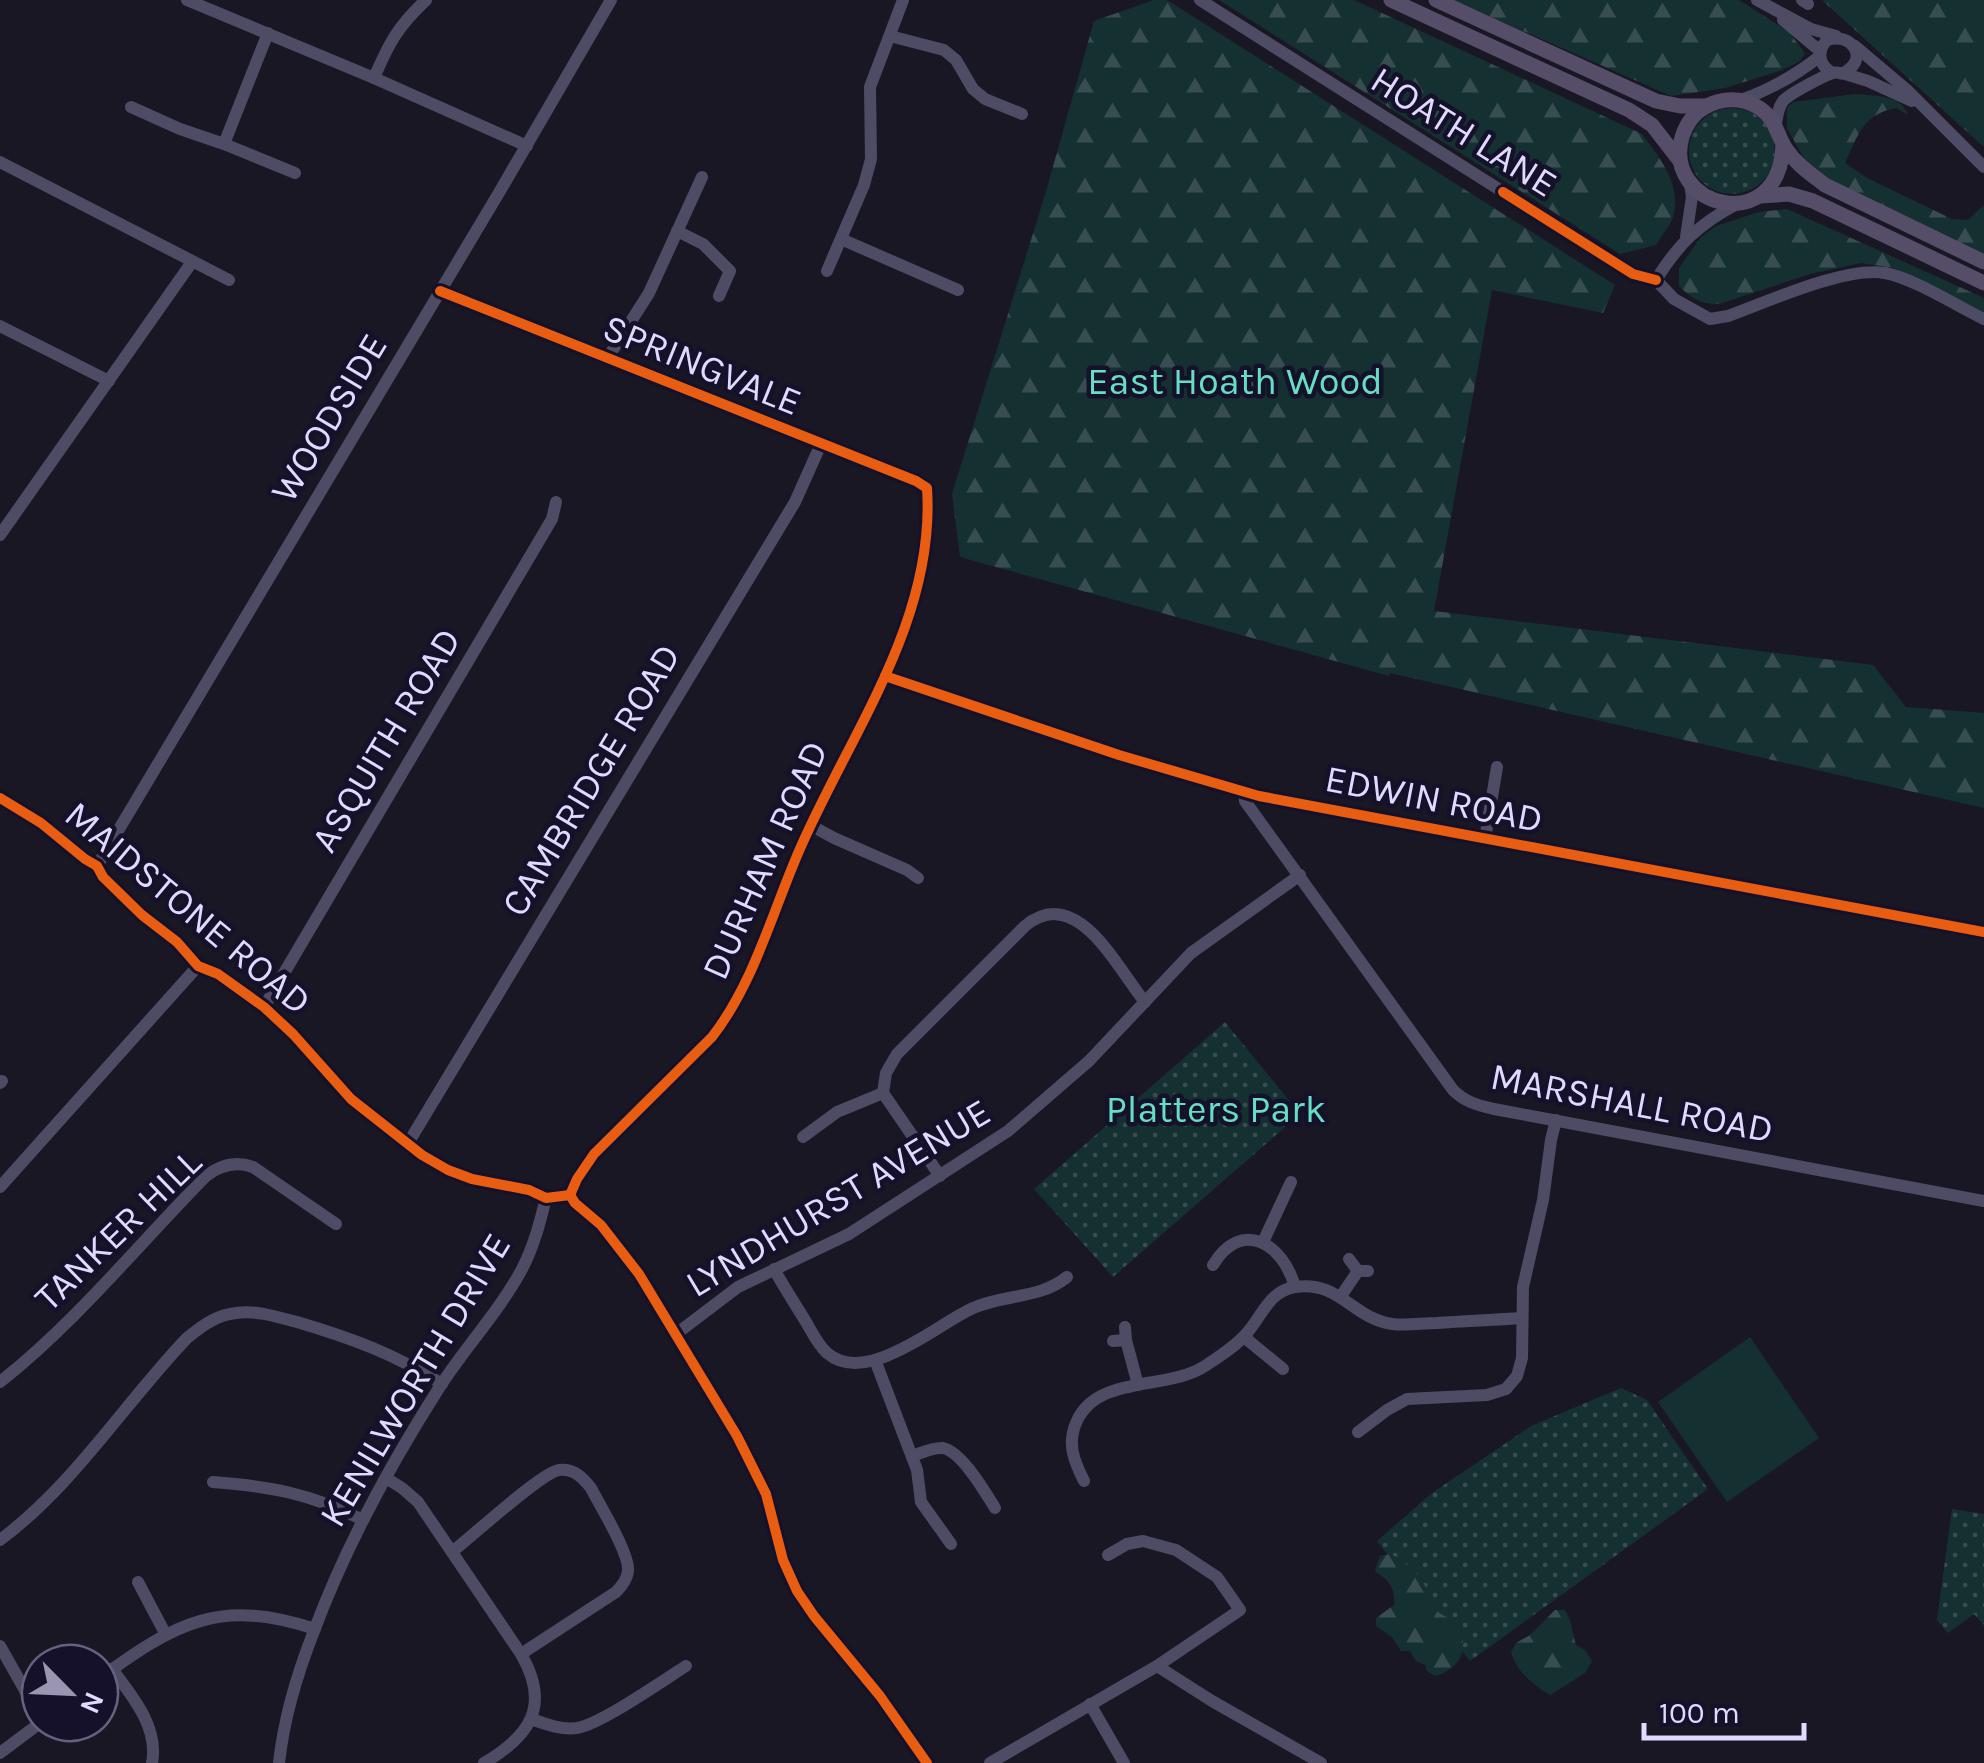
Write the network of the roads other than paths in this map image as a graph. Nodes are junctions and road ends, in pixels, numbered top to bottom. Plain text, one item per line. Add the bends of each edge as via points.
1 (187, 0) edge
2 (426, 0) edge
3 (611, 0) edge
4 (903, 0) edge
5 (1200, 0) edge
6 (1391, 0) edge
7 (1436, 0) edge
8 (1761, 3) edge
9 (268, 33) junction
10 (890, 36) junction
11 (1848, 41) junction
12 (1820, 53) junction
13 (1838, 73) junction
14 (374, 78) junction
15 (1741, 100) junction
16 (1706, 106) junction
17 (1923, 106) junction
18 (131, 107) dead end
19 (1022, 114) dead end
20 (1776, 124) junction
21 (224, 144) junction
22 (1783, 145) junction
23 (527, 146) junction
24 (1680, 161) junction
25 (0, 162) edge
26 (1984, 167) edge
27 (295, 174) dead end
28 (702, 177) dead end
29 (1690, 184) junction
30 (1760, 196) junction
31 (1736, 204) junction
32 (677, 231) junction
33 (1686, 237) junction
34 (841, 239) junction
35 (192, 262) junction
36 (1984, 262) edge
37 (827, 272) dead end
38 (229, 280) dead end
39 (1656, 280) junction
40 (1984, 283) edge
41 (958, 290) dead end
42 (440, 291) junction
43 (718, 296) dead end
44 (1984, 319) edge
45 (0, 326) edge
46 (607, 359) junction
47 (109, 381) junction
48 (821, 444) junction
49 (556, 502) dead end
50 (928, 503) joint
51 (0, 536) edge
52 (884, 676) junction
53 (1497, 766) dead end
54 (1244, 792) junction
55 (0, 798) edge
56 (810, 825) junction
57 (1485, 839) junction
58 (97, 866) junction
59 (1300, 875) junction
60 (918, 878) dead end
61 (1984, 932) edge
62 (198, 966) junction
63 (1145, 1002) junction
64 (264, 1007) junction
65 (883, 1092) junction
66 (1556, 1120) junction
67 (802, 1136) dead end
68 (407, 1144) junction
69 (940, 1176) junction
70 (1290, 1182) dead end
71 (0, 1187) edge
72 (570, 1194) junction
73 (546, 1198) junction
74 (1984, 1201) edge
75 (336, 1224) dead end
76 (1263, 1242) junction
77 (1349, 1258) dead end
78 (1212, 1265) dead end
79 (774, 1268) junction
80 (1067, 1278) dead end
81 (1295, 1286) junction
82 (1342, 1296) junction
83 (1522, 1318) junction
84 (676, 1334) junction
85 (1121, 1336) dead end
86 (1244, 1337) junction
87 (1294, 1358) dead end
88 (875, 1360) junction
89 (0, 1382) edge
90 (442, 1384) junction
91 (1138, 1385) junction
92 (1358, 1432) dead end
93 (912, 1456) junction
94 (1077, 1477) dead end
95 (386, 1478) junction
96 (213, 1482) dead end
97 (995, 1508) dead end
98 (362, 1520) junction
99 (0, 1540) edge
100 (951, 1544) dead end
101 (452, 1552) junction
102 (1108, 1556) dead end
103 (138, 1582) dead end
104 (314, 1629) junction
105 (166, 1635) junction
106 (0, 1646) edge
107 (521, 1654) junction
108 (120, 1664) edge
109 (686, 1666) dead end
110 (1157, 1666) junction
111 (120, 1681) edge
112 (20, 1683) edge
113 (1090, 1704) junction
114 (530, 1719) junction
115 (20, 1736) edge
116 (0, 1753) edge
117 (152, 1763) edge
118 (279, 1763) edge
119 (484, 1763) edge
120 (927, 1763) edge
121 (990, 1763) edge
122 (1124, 1763) edge
123 (1321, 1763) edge

1 - 9 street
2 - 14 street via 393,37
3 - 23 street, WOODSIDE
4 - 10 street
5 - 39 street, HOATH LANE via 1633,274
6 - 24 main road via 1628,110 1652,126
7 - 16 main road via 1656,100
8 - 11 street
8 - 12 street
9 - 14 street
9 - 21 street
10 - 19 street via 944,50 985,99
10 - 34 street via 870,87 871,160
11 - 12 street via 1827,40
11 - 13 street via 1856,60
11 - 17 street
12 - 13 street via 1826,70
12 - 15 street via 1796,75
13 - 17 street
13 - 20 street via 1787,97
14 - 23 street
15 - 16 main road
15 - 20 main road
16 - 24 main road via 1686,127
17 - 26 street
18 - 21 street
20 - 22 main road
21 - 27 street
22 - 30 main road via 1778,174
22 - 36 main road via 1825,185
23 - 42 street, WOODSIDE
24 - 29 main road
25 - 35 street
28 - 32 street
29 - 31 main road via 1714,200
29 - 33 street
30 - 31 main road
30 - 40 main road via 1813,201
31 - 33 street
32 - 43 street via 703,244 730,271
32 - 46 street
33 - 39 street
34 - 37 street
34 - 41 street
35 - 38 street
35 - 47 street
39 - 44 street, HOATH LANE via 1710,319 1842,276 1875,272 1900,277
42 - 46 street, SPRINGVALE
42 - 58 street, WOODSIDE
45 - 47 street
46 - 48 street, SPRINGVALE
47 - 51 street
48 - 50 street, SPRINGVALE via 924,484
48 - 68 street, CAMBRIDGE ROAD via 796,502
49 - 64 street, ASQUITH ROAD via 552,520
50 - 52 street, DURHAM ROAD via 919,576
52 - 54 street, EDWIN ROAD
52 - 56 street, DURHAM ROAD
53 - 57 street
54 - 57 street, EDWIN ROAD
54 - 59 street, MARSHALL ROAD
55 - 58 street, MAIDSTONE ROAD
56 - 60 street
56 - 72 street, DURHAM ROAD via 724,1020 594,1154
57 - 61 street, EDWIN ROAD
58 - 62 street, MAIDSTONE ROAD
59 - 63 street, LYNDHURST AVENUE via 1191,952
59 - 66 street, MARSHALL ROAD via 1460,1098
62 - 64 street, MAIDSTONE ROAD
62 - 71 street
63 - 65 street via 1083,923 1041,916 897,1054
63 - 69 street, LYNDHURST AVENUE via 1051,1096
64 - 68 street, MAIDSTONE ROAD via 351,1100
65 - 67 street
65 - 69 street
66 - 74 street, MARSHALL ROAD
66 - 83 street
68 - 73 street, MAIDSTONE ROAD via 463,1176
69 - 79 street, LYNDHURST AVENUE via 849,1234
70 - 76 street
72 - 73 street, MAIDSTONE ROAD
72 - 84 street via 619,1246
73 - 90 street, KENILWORTH DRIVE via 521,1271
75 - 89 street, TANKER HILL via 253,1167 218,1168
76 - 78 street via 1233,1244
76 - 81 street via 1280,1253
77 - 82 street via 1363,1271
79 - 84 street, LYNDHURST AVENUE
79 - 88 street via 823,1350 847,1363
80 - 88 street via 1042,1293 969,1310
81 - 82 street
81 - 86 street via 1270,1300
82 - 83 street via 1362,1314 1392,1324
83 - 92 street via 1521,1368 1506,1389 1407,1399
84 - 120 street via 758,1475 797,1591
85 - 91 street
86 - 87 street via 1281,1373
86 - 91 street via 1190,1374
88 - 93 street
90 - 95 street, KENILWORTH DRIVE
90 - 99 street via 337,1334 259,1312 224,1315 188,1338 72,1472
91 - 94 street via 1100,1397 1082,1412 1072,1443
93 - 97 street via 950,1451
93 - 100 street via 921,1502
95 - 98 street, KENILWORTH DRIVE
95 - 101 street via 418,1502
96 - 98 street via 292,1492
98 - 104 street, KENILWORTH DRIVE
101 - 107 street
101 - 107 street via 552,1472 571,1471 592,1488 626,1556 626,1578 616,1592
102 - 110 street via 1143,1541 1176,1550 1218,1578 1240,1610
103 - 105 street
104 - 105 street via 226,1614
104 - 118 street, KENILWORTH DRIVE via 286,1716
105 - 108 street
106 - 112 street
107 - 114 street via 534,1692
109 - 114 street via 580,1727
110 - 113 street
110 - 123 street
111 - 117 street via 146,1720
113 - 121 street
113 - 122 street
114 - 119 street via 514,1744
115 - 116 street

